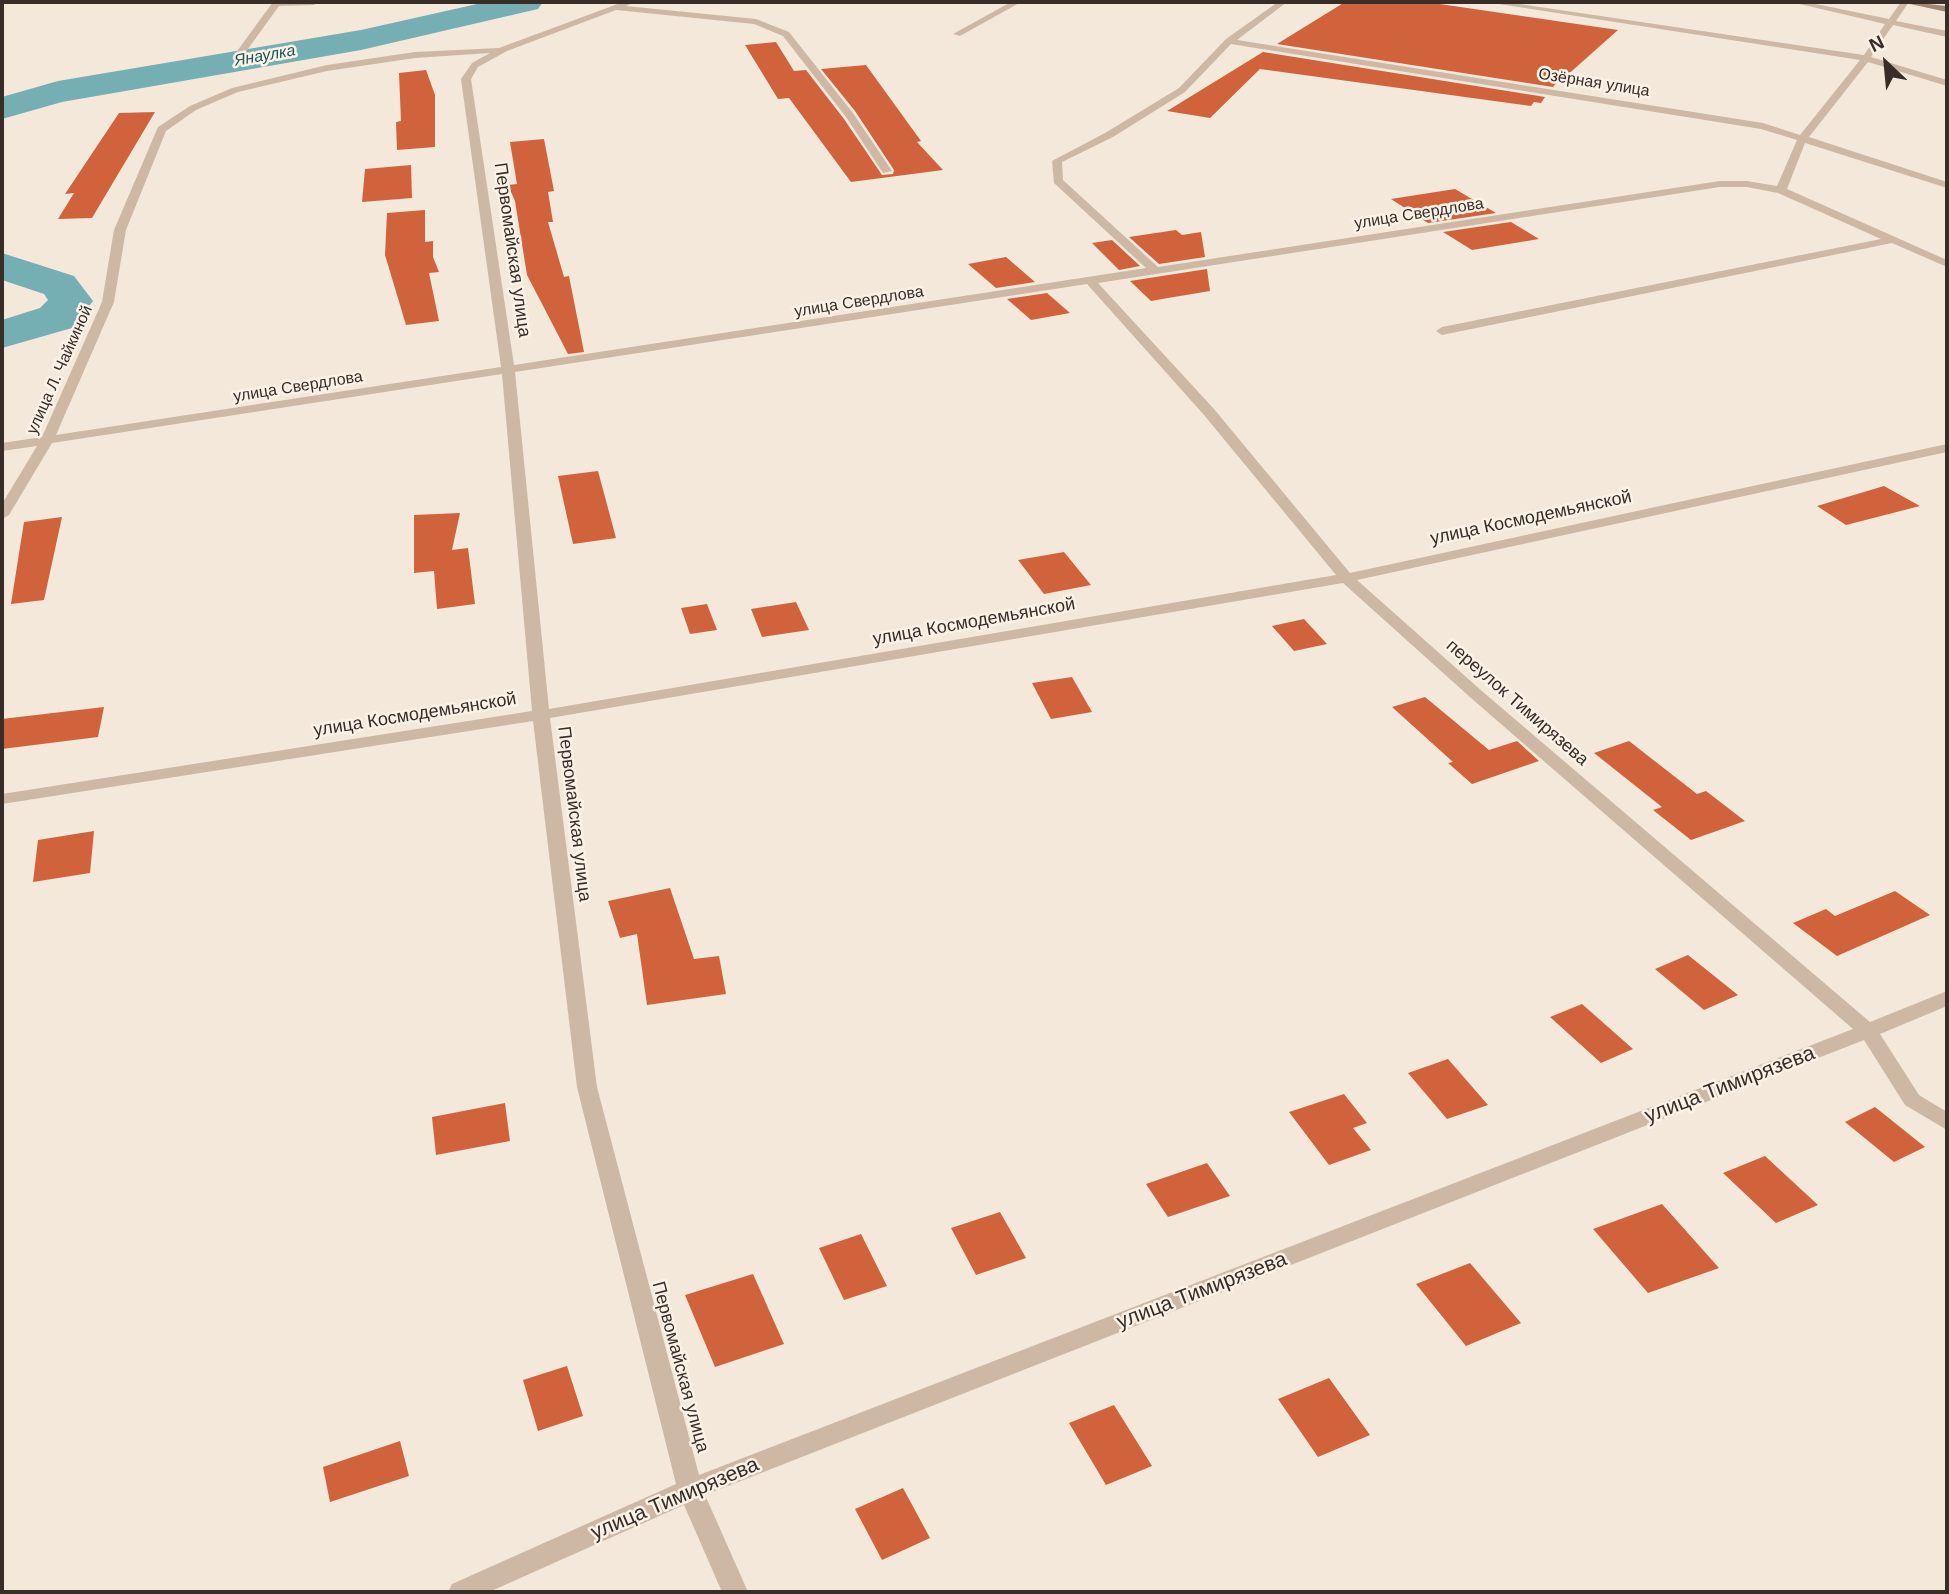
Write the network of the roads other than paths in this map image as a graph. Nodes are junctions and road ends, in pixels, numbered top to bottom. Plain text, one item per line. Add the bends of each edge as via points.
1 (277, 2) edge
2 (314, 2) edge
3 (1017, 2) edge
4 (1283, 2) edge
5 (1490, 2) edge
6 (1795, 2) edge
7 (1905, 2) edge
8 (1913, 2) edge
9 (623, 5) edge
10 (1947, 9) edge
11 (1891, 21) junction
12 (957, 34) dead end
13 (1947, 34) edge
14 (1229, 41) junction
15 (504, 49) junction
16 (237, 58) dead end
17 (1866, 58) junction
18 (1947, 83) edge
19 (1802, 139) junction
20 (887, 171) dead end
21 (1947, 185) edge
22 (1781, 190) junction
23 (1892, 240) junction
24 (1947, 264) edge
25 (1154, 270) junction
26 (1090, 281) junction
27 (1442, 331) dead end
28 (508, 370) junction
29 (46, 442) junction
30 (2, 447) edge
31 (1947, 448) edge
32 (2, 515) edge
33 (1346, 578) junction
34 (541, 715) junction
35 (2, 799) edge
36 (1947, 998) edge
37 (1868, 1031) junction
38 (1947, 1122) edge
39 (690, 1490) junction
40 (461, 1592) edge
41 (735, 1592) edge

1 - 2 street
1 - 16 street
3 - 12 street
4 - 14 street
5 - 17 street
6 - 11 street
7 - 11 street
8 - 10 main road
9 - 15 street, Первомайская улица
9 - 20 street via 756,22 786,34
11 - 13 street
11 - 17 street
14 - 19 street, Озёрная улица via 1763,126
14 - 25 street via 1182,90 1057,161 1058,181
15 - 28 street, Первомайская улица via 475,65 466,79
15 - 29 street, улица Л. Чайкиной via 415,55 327,68 235,90 193,108 162,130 120,230 108,302
17 - 18 street
17 - 19 street
19 - 21 street, Озёрная улица
19 - 22 street
22 - 23 street
22 - 25 street, улица Свердлова via 1720,184
23 - 24 street
23 - 27 street
25 - 26 street, улица Свердлова
26 - 28 street, улица Свердлова
26 - 33 street, переулок Тимирязева via 1209,412
28 - 29 street, улица Свердлова
28 - 34 street, Первомайская улица
29 - 30 street, улица Свердлова
29 - 32 street, улица Л. Чайкиной
31 - 33 street, улица Космодемьянской
33 - 34 street, улица Космодемьянской
33 - 37 street, переулок Тимирязева
34 - 35 street, улица Космодемьянской
34 - 39 street, Первомайская улица via 587,1087
36 - 37 street, улица Тимирязева
37 - 38 street, переулок Тимирязева via 1912,1100
37 - 39 street, улица Тимирязева
39 - 40 street, улица Тимирязева
39 - 41 street, Первомайская улица

